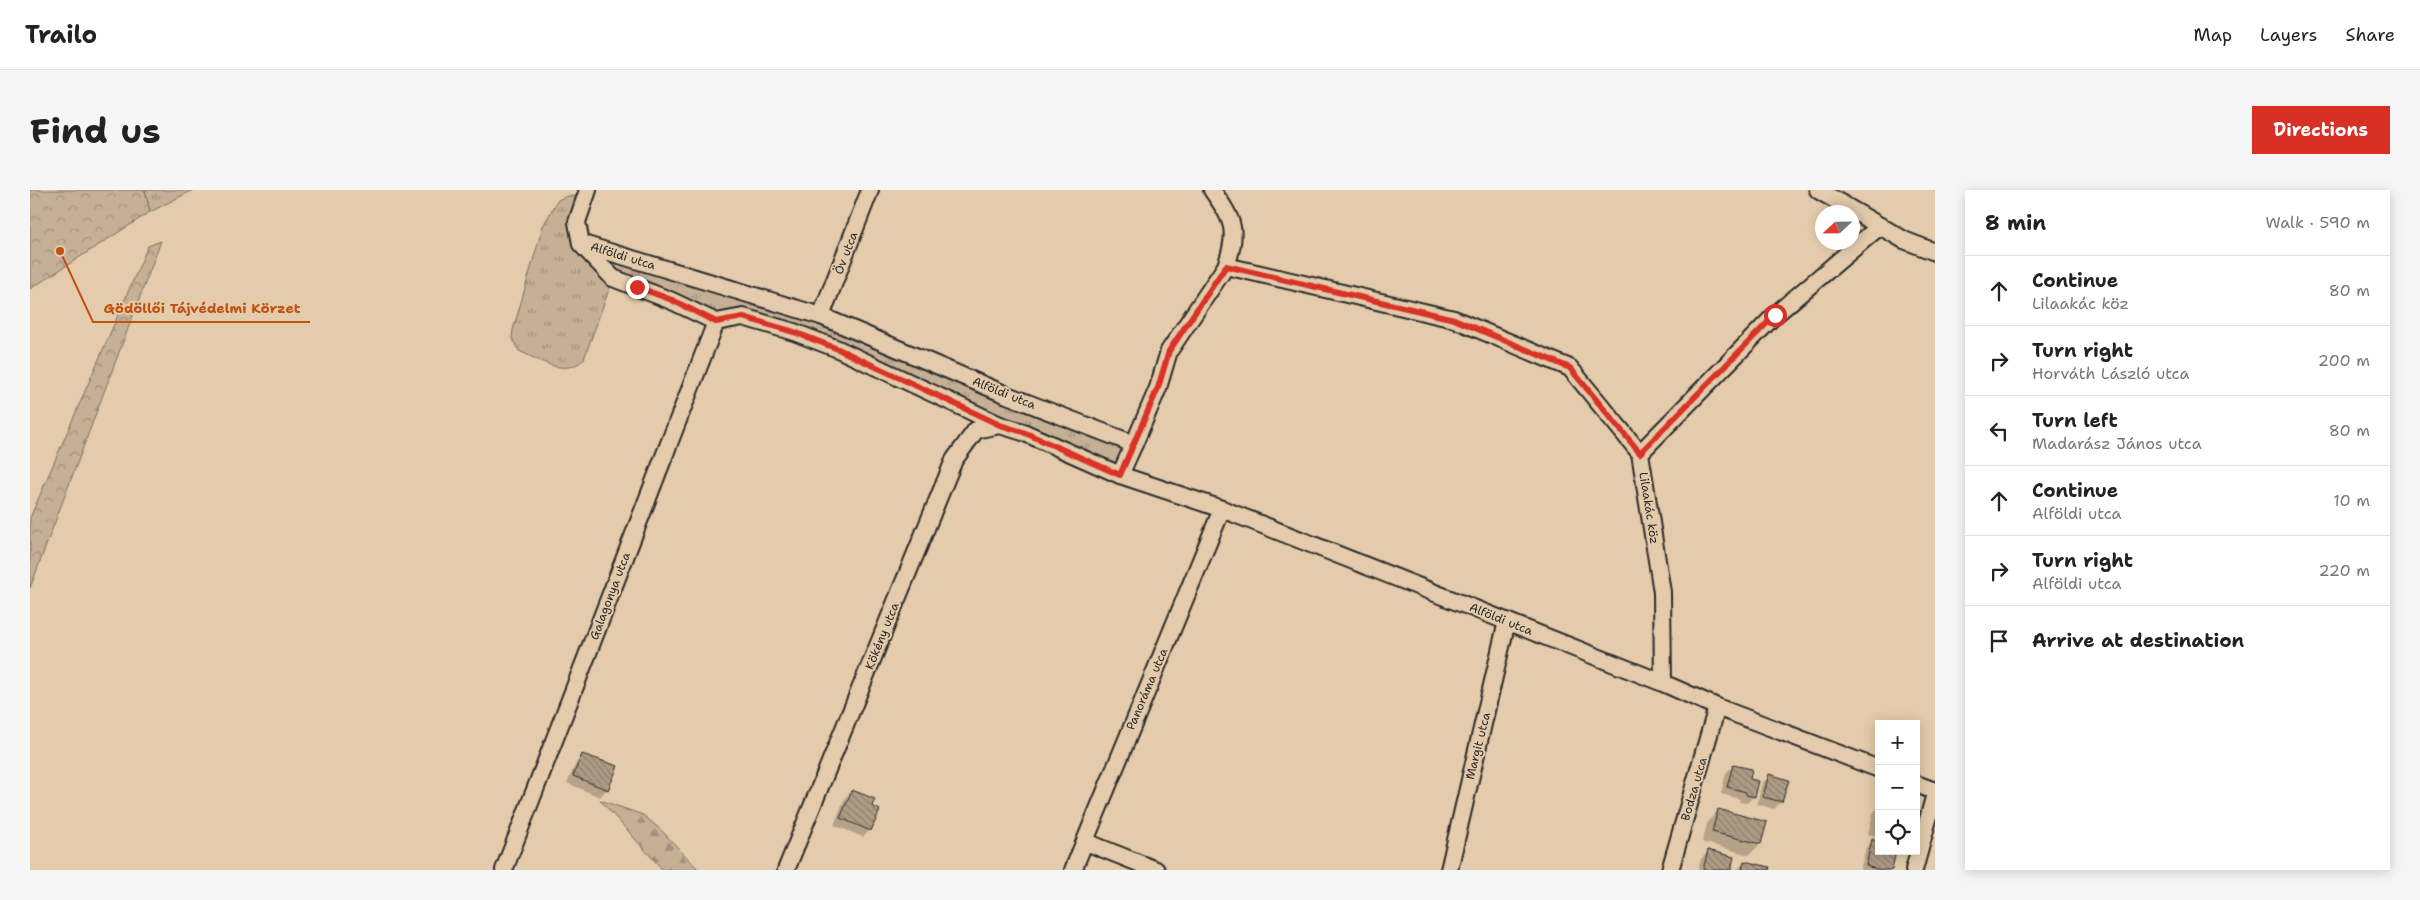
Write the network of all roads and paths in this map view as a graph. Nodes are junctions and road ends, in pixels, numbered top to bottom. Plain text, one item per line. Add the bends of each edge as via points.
1 (588, 190) edge
2 (870, 190) edge
3 (1212, 190) edge
4 (1818, 190) edge
5 (1880, 226) junction
6 (581, 244) junction
7 (1935, 252) edge
8 (1226, 266) junction
9 (821, 316) junction
10 (716, 322) junction
11 (1000, 425) junction
12 (1134, 444) junction
13 (1640, 453) junction
14 (1120, 475) junction
15 (1222, 509) junction
16 (1507, 622) junction
17 (1663, 683) junction
18 (1717, 707) junction
19 (1875, 767) edge
20 (1920, 786) edge
21 (1935, 792) edge
22 (1086, 842) junction
23 (504, 870) edge
24 (786, 870) edge
25 (1073, 870) edge
26 (1156, 870) edge
27 (1449, 870) edge
28 (1670, 870) edge
29 (1914, 870) edge

1 - 6 street via 576,222
2 - 9 street, Öv utca
3 - 8 street via 1231,219 1233,238
4 - 5 street
5 - 7 street
5 - 13 street via 1775,315
6 - 9 street, Alföldi utca
6 - 10 street, Alföldi utca via 614,278 672,300
8 - 12 street via 1169,351 1158,388
8 - 13 street via 1454,319 1570,368
9 - 12 street, Alföldi utca via 1007,395
10 - 11 street, Alföldi utca via 743,317 794,332 838,349
10 - 23 street, Galagonya utca
11 - 14 street, Alföldi utca
11 - 24 street, Kökény utca via 976,430 954,460
12 - 14 street
13 - 17 street, Lilaakác köz via 1662,592
14 - 15 street, Alföldi utca
15 - 16 street, Alföldi utca
15 - 22 street, Panoráma utca
16 - 17 street, Alföldi utca
16 - 27 street, Margit utca
17 - 18 street, Alföldi utca
18 - 19 street, Alföldi utca
18 - 28 street, Bodza utca
20 - 21 street
21 - 29 street
22 - 25 street, Panoráma utca
22 - 26 street

